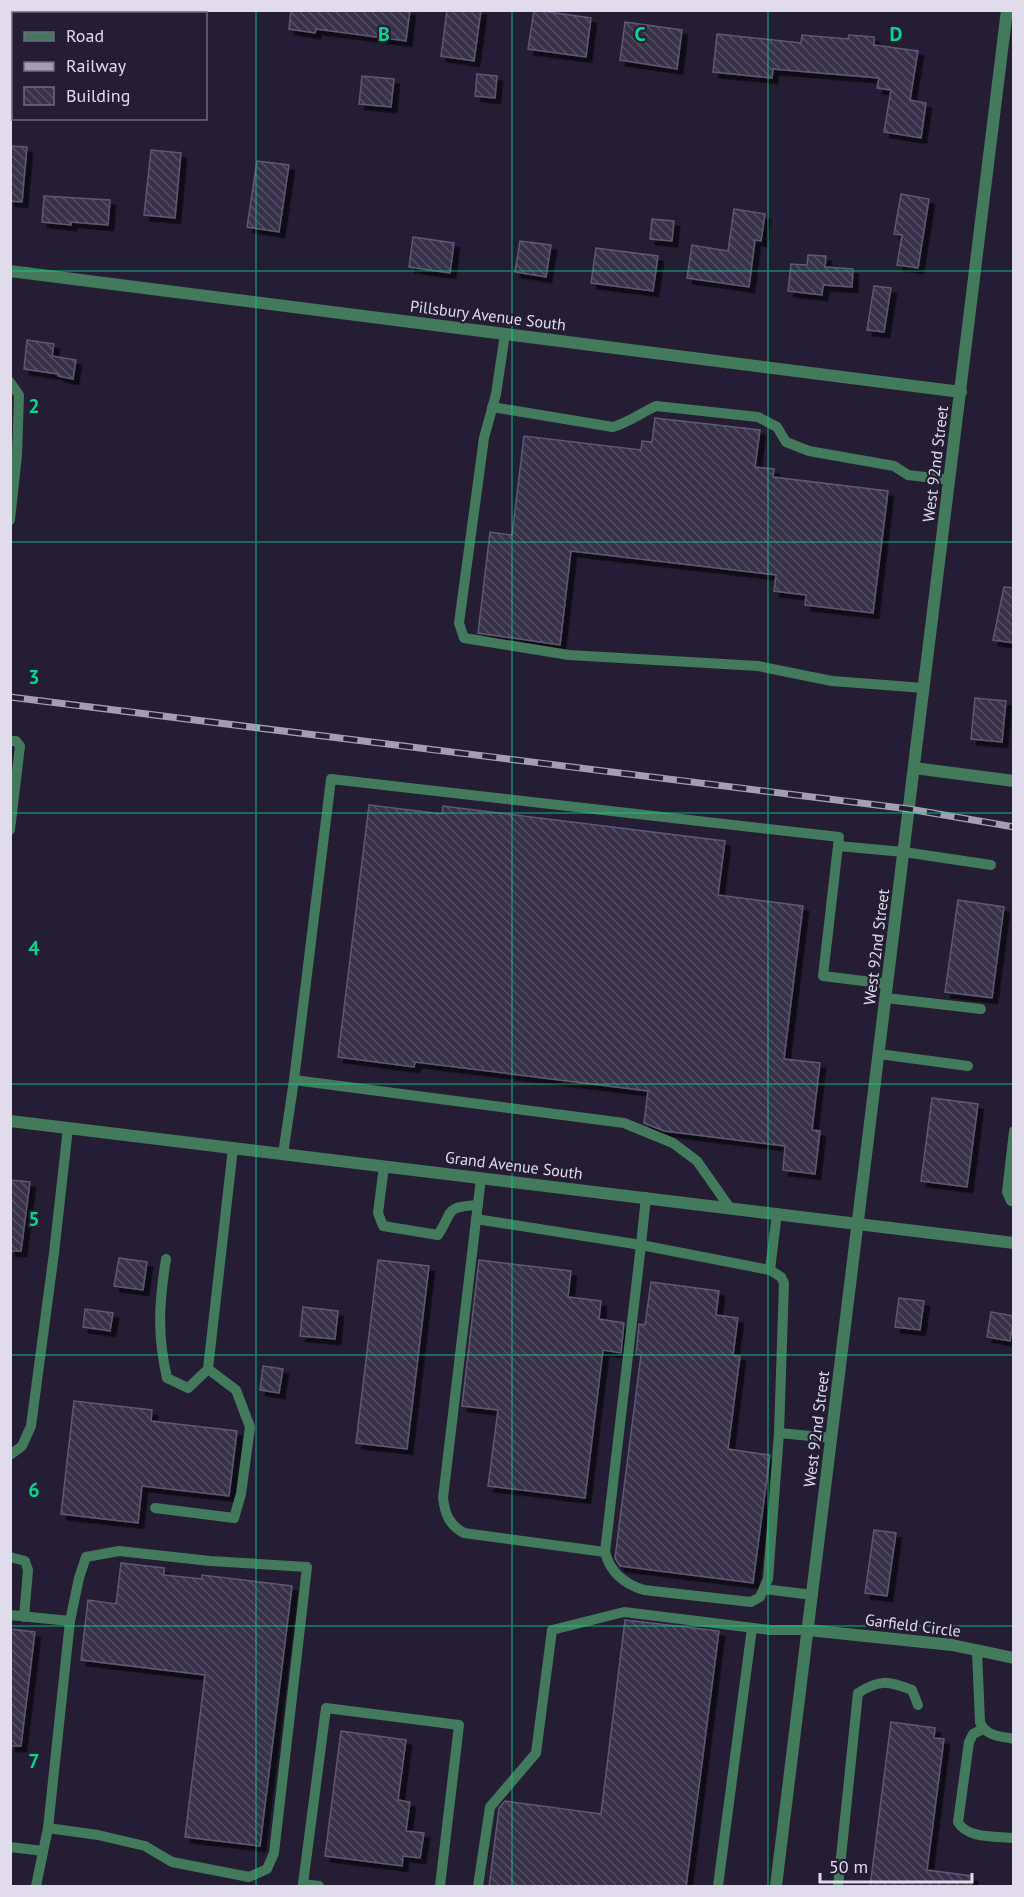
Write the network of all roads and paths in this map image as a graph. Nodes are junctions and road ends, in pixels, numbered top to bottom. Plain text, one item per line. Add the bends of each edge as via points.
1 (1006, 10) edge
2 (10, 271) edge
3 (505, 334) junction
4 (10, 382) edge
5 (961, 392) junction
6 (492, 407) junction
7 (950, 480) junction
8 (10, 520) edge
9 (924, 688) junction
10 (10, 741) edge
11 (914, 768) junction
12 (1014, 781) edge
13 (10, 830) edge
14 (838, 846) junction
15 (904, 852) junction
16 (991, 865) dead end
17 (888, 984) junction
18 (886, 998) junction
19 (981, 1009) dead end
20 (879, 1054) junction
21 (968, 1066) dead end
22 (294, 1080) junction
23 (10, 1121) edge
24 (68, 1128) junction
25 (1014, 1131) edge
26 (233, 1148) junction
27 (284, 1154) junction
28 (384, 1166) junction
29 (481, 1178) junction
30 (646, 1197) junction
31 (1014, 1201) edge
32 (478, 1205) junction
33 (730, 1208) junction
34 (777, 1213) junction
35 (476, 1220) junction
36 (858, 1223) junction
37 (1014, 1243) edge
38 (641, 1245) junction
39 (166, 1259) dead end
40 (770, 1270) junction
41 (208, 1369) junction
42 (778, 1433) junction
43 (832, 1438) junction
44 (10, 1455) edge
45 (155, 1508) dead end
46 (605, 1552) junction
47 (10, 1557) edge
48 (764, 1589) junction
49 (813, 1595) junction
50 (10, 1615) edge
51 (24, 1617) junction
52 (70, 1621) junction
53 (753, 1628) junction
54 (808, 1630) junction
55 (977, 1651) junction
56 (1014, 1658) edge
57 (918, 1705) dead end
58 (983, 1729) junction
59 (1014, 1739) edge
60 (48, 1828) junction
61 (1014, 1838) edge
62 (10, 1847) edge
63 (43, 1851) junction
64 (36, 1887) edge
65 (319, 1887) edge
66 (440, 1887) edge
67 (478, 1887) edge
68 (718, 1887) edge
69 (776, 1887) edge
70 (838, 1887) edge

1 - 5 street, West 92nd Street
2 - 3 street, Pillsbury Avenue South
3 - 5 street, Pillsbury Avenue South
3 - 6 lane
4 - 8 lane via 19,395
5 - 7 street, West 92nd Street
6 - 7 lane via 613,427 656,406 758,417 777,427 786,442 809,451 894,466 908,475
6 - 9 lane via 484,438 459,623 464,638 569,655 759,666 832,681
7 - 9 street, West 92nd Street
9 - 11 street, West 92nd Street
10 - 13 lane via 20,746
11 - 12 street
11 - 15 street, West 92nd Street
14 - 15 lane
14 - 17 lane via 823,976
14 - 22 lane via 839,837 331,779
15 - 16 lane
15 - 17 street, West 92nd Street
17 - 18 street, West 92nd Street
18 - 19 lane
18 - 20 street, West 92nd Street
20 - 21 lane
20 - 36 street, West 92nd Street
22 - 27 lane
22 - 33 lane via 624,1123 673,1143 697,1161
23 - 24 street, Grand Avenue South
24 - 26 street, Grand Avenue South
24 - 44 lane via 31,1426 22,1446
25 - 31 lane via 1007,1192
26 - 27 street, Grand Avenue South
26 - 41 lane
27 - 28 street, Grand Avenue South
28 - 29 street, Grand Avenue South
28 - 32 lane via 378,1213 383,1226 438,1235 449,1213 458,1206
29 - 30 street, Grand Avenue South
29 - 32 lane
30 - 33 street, Grand Avenue South
30 - 38 lane
32 - 35 lane
33 - 34 street, Grand Avenue South
34 - 36 street, Grand Avenue South
34 - 40 lane
35 - 38 lane
35 - 46 lane via 443,1498 445,1513 453,1527 464,1533
36 - 37 street, Grand Avenue South
36 - 43 street, West 92nd Street
38 - 40 lane
38 - 46 lane
39 - 41 lane via 159,1302 167,1378 188,1388
40 - 42 lane via 784,1283
41 - 45 lane via 236,1390 250,1427 234,1518
42 - 43 lane
42 - 48 lane via 768,1579
43 - 49 street, West 92nd Street
46 - 48 lane via 608,1566 644,1590 751,1602
47 - 51 lane via 25,1562 28,1570
48 - 49 lane
49 - 54 street, West 92nd Street
50 - 51 lane
51 - 52 lane
52 - 60 lane
52 - 60 lane via 86,1557 118,1551 307,1567 274,1853 267,1869 249,1877 172,1862 145,1846
53 - 54 lane
53 - 67 lane via 624,1612 552,1630 536,1753 490,1807
53 - 68 lane
54 - 55 street, Garfield Circle
54 - 69 street, West 92nd Street
55 - 56 street, Garfield Circle
55 - 58 lane
57 - 70 lane via 912,1689 892,1682 874,1683 858,1693
58 - 59 lane
58 - 61 lane via 973,1734 969,1742 958,1822 968,1832
60 - 63 lane
62 - 63 lane
63 - 64 lane
65 - 66 lane via 303,1884 326,1708 459,1725

